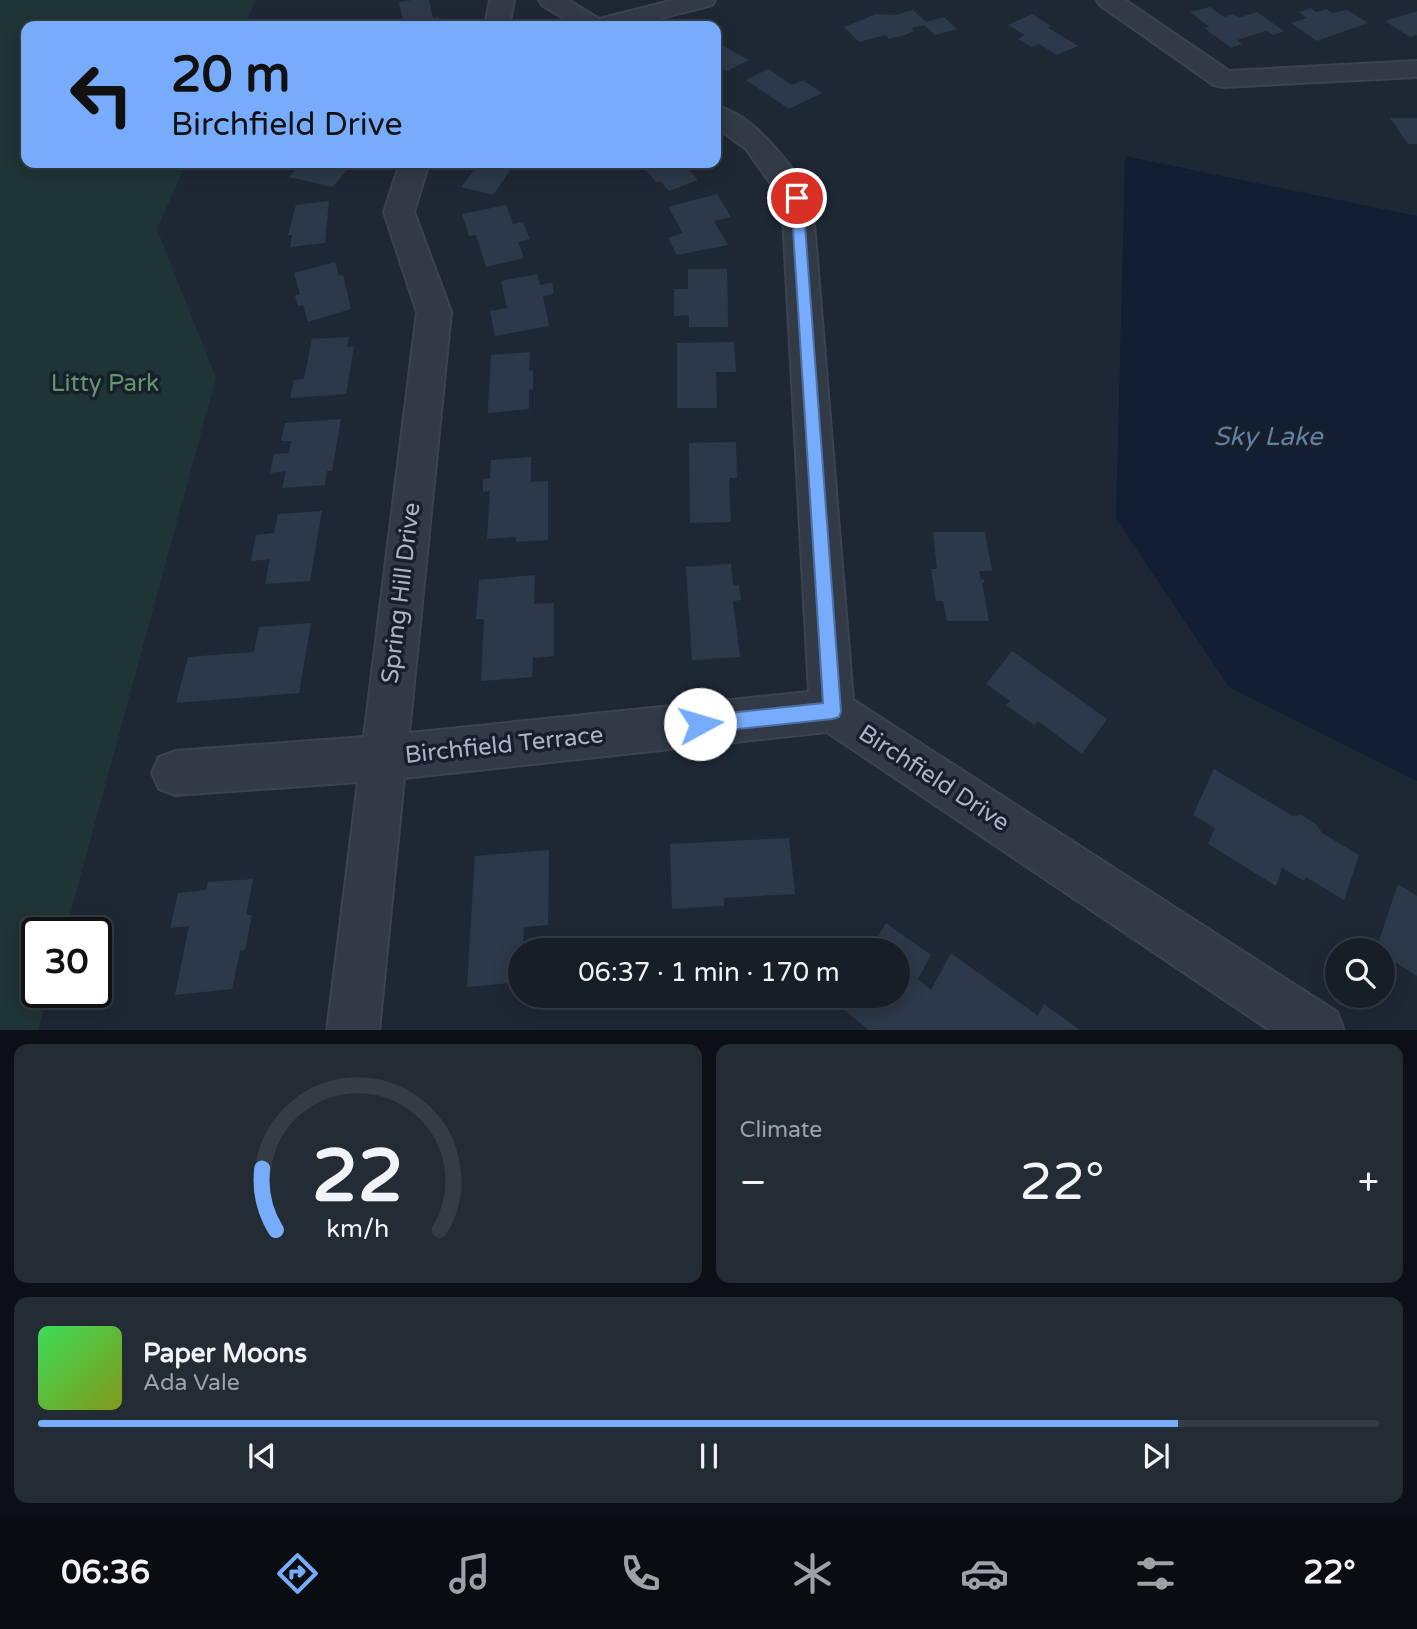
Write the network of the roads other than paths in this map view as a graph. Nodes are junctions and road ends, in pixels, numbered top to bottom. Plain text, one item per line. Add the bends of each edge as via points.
1 (502, 0) edge
2 (551, 0) edge
3 (703, 0) edge
4 (1109, 0) edge
5 (498, 21) edge
6 (585, 21) edge
7 (621, 21) edge
8 (1417, 69) edge
9 (721, 118) edge
10 (412, 168) edge
11 (832, 711) junction
12 (382, 758) junction
13 (175, 773) dead end
14 (353, 1030) edge
15 (1316, 1030) edge

1 - 5 street
2 - 6 street
3 - 7 street
4 - 8 street via 1223,79
9 - 11 street, Birchfield Drive via 756,143 797,198
10 - 12 street, Spring Hill Drive via 399,212 434,312
11 - 12 street, Birchfield Terrace
11 - 15 street, Birchfield Drive
12 - 13 street, Birchfield Terrace
12 - 14 street, Spring Hill Drive

